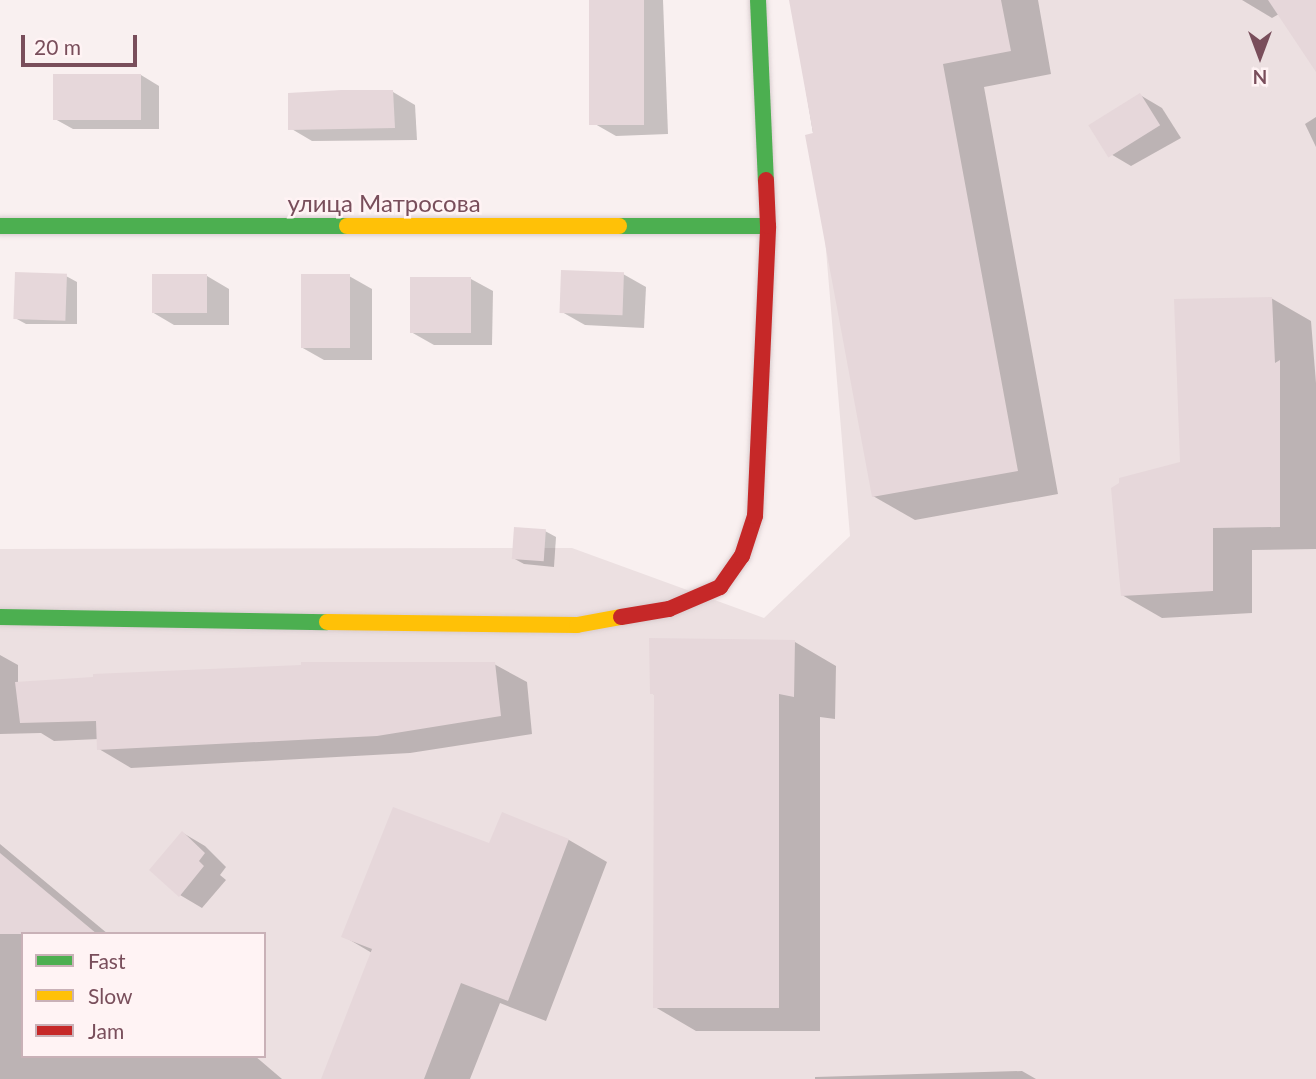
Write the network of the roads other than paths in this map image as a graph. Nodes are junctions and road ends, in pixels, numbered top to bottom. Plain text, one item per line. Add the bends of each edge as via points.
1 (758, 0) edge
2 (0, 226) edge
3 (768, 226) junction
4 (0, 617) edge

1 - 3 street
2 - 3 street, улица Матросова
3 - 4 street via 755,516 742,556 720,587 668,609 577,625

